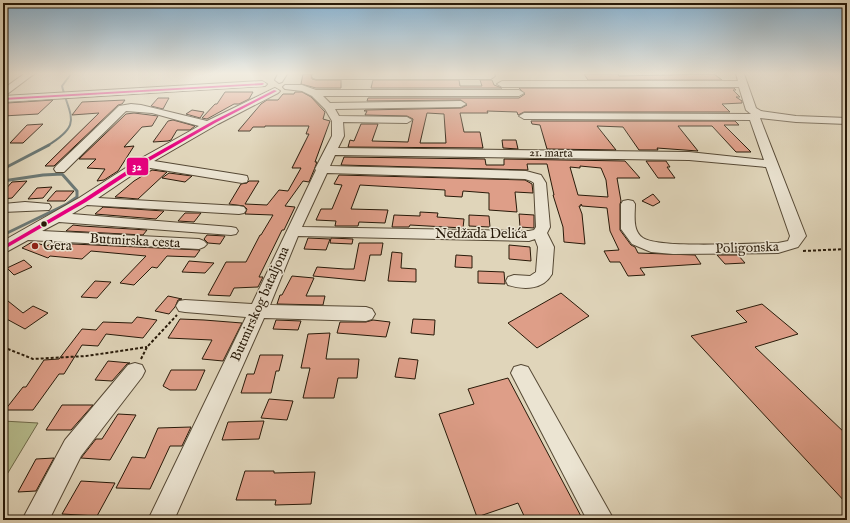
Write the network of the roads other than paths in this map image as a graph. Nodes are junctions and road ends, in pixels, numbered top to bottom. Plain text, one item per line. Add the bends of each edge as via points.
1 (14, 98) edge
2 (248, 98) edge
3 (318, 98) edge
4 (747, 98) edge
5 (3, 99) edge
6 (469, 104) dead end
7 (326, 106) junction
8 (756, 115) junction
9 (524, 116) dead end
10 (336, 119) junction
11 (407, 120) dead end
12 (847, 122) edge
13 (209, 125) junction
14 (331, 151) junction
15 (142, 163) junction
16 (771, 164) junction
17 (60, 169) dead end
18 (321, 169) junction
19 (242, 179) dead end
20 (84, 201) junction
21 (628, 204) dead end
22 (44, 207) dead end
23 (3, 208) edge
24 (239, 210) dead end
25 (56, 217) junction
26 (293, 230) junction
27 (231, 231) dead end
28 (540, 233) junction
29 (24, 235) junction
30 (199, 244) dead end
31 (3, 248) edge
32 (514, 281) dead end
33 (184, 306) road end
34 (258, 311) junction
35 (366, 314) dead end
36 (135, 371) road end
37 (521, 373) dead end
38 (35, 520) edge
39 (161, 520) edge
40 (601, 520) edge

1 - 5 street
2 - 13 street
3 - 7 street
4 - 8 street, Poligonska via 751,110
6 - 7 street
7 - 10 street
8 - 9 street
8 - 12 street
8 - 16 street, Poligonska
10 - 11 street
10 - 14 street, Butmirskog bataljona via 338,136
13 - 15 street
13 - 17 street via 127,106
14 - 16 street, 21. marta via 689,156
14 - 18 street, Butmirskog bataljona
15 - 19 street
15 - 20 street
16 - 21 street, Poligonska via 798,236 793,244 778,248 651,247 637,241 628,229
18 - 26 street, Butmirskog bataljona
18 - 28 street, Nedžada Delića via 526,175 536,178 540,183 544,227
20 - 24 street
20 - 25 street
22 - 23 street
25 - 27 street, Butmirska cesta
25 - 29 street
26 - 28 street, Nedžada Delića via 529,236
26 - 34 street, Butmirskog bataljona
28 - 32 street via 546,247 544,274 534,282
29 - 30 street, Butmirska cesta
29 - 31 street
33 - 34 street
34 - 35 street
34 - 39 street, Butmirskog bataljona
36 - 38 street via 74,448
37 - 40 street

